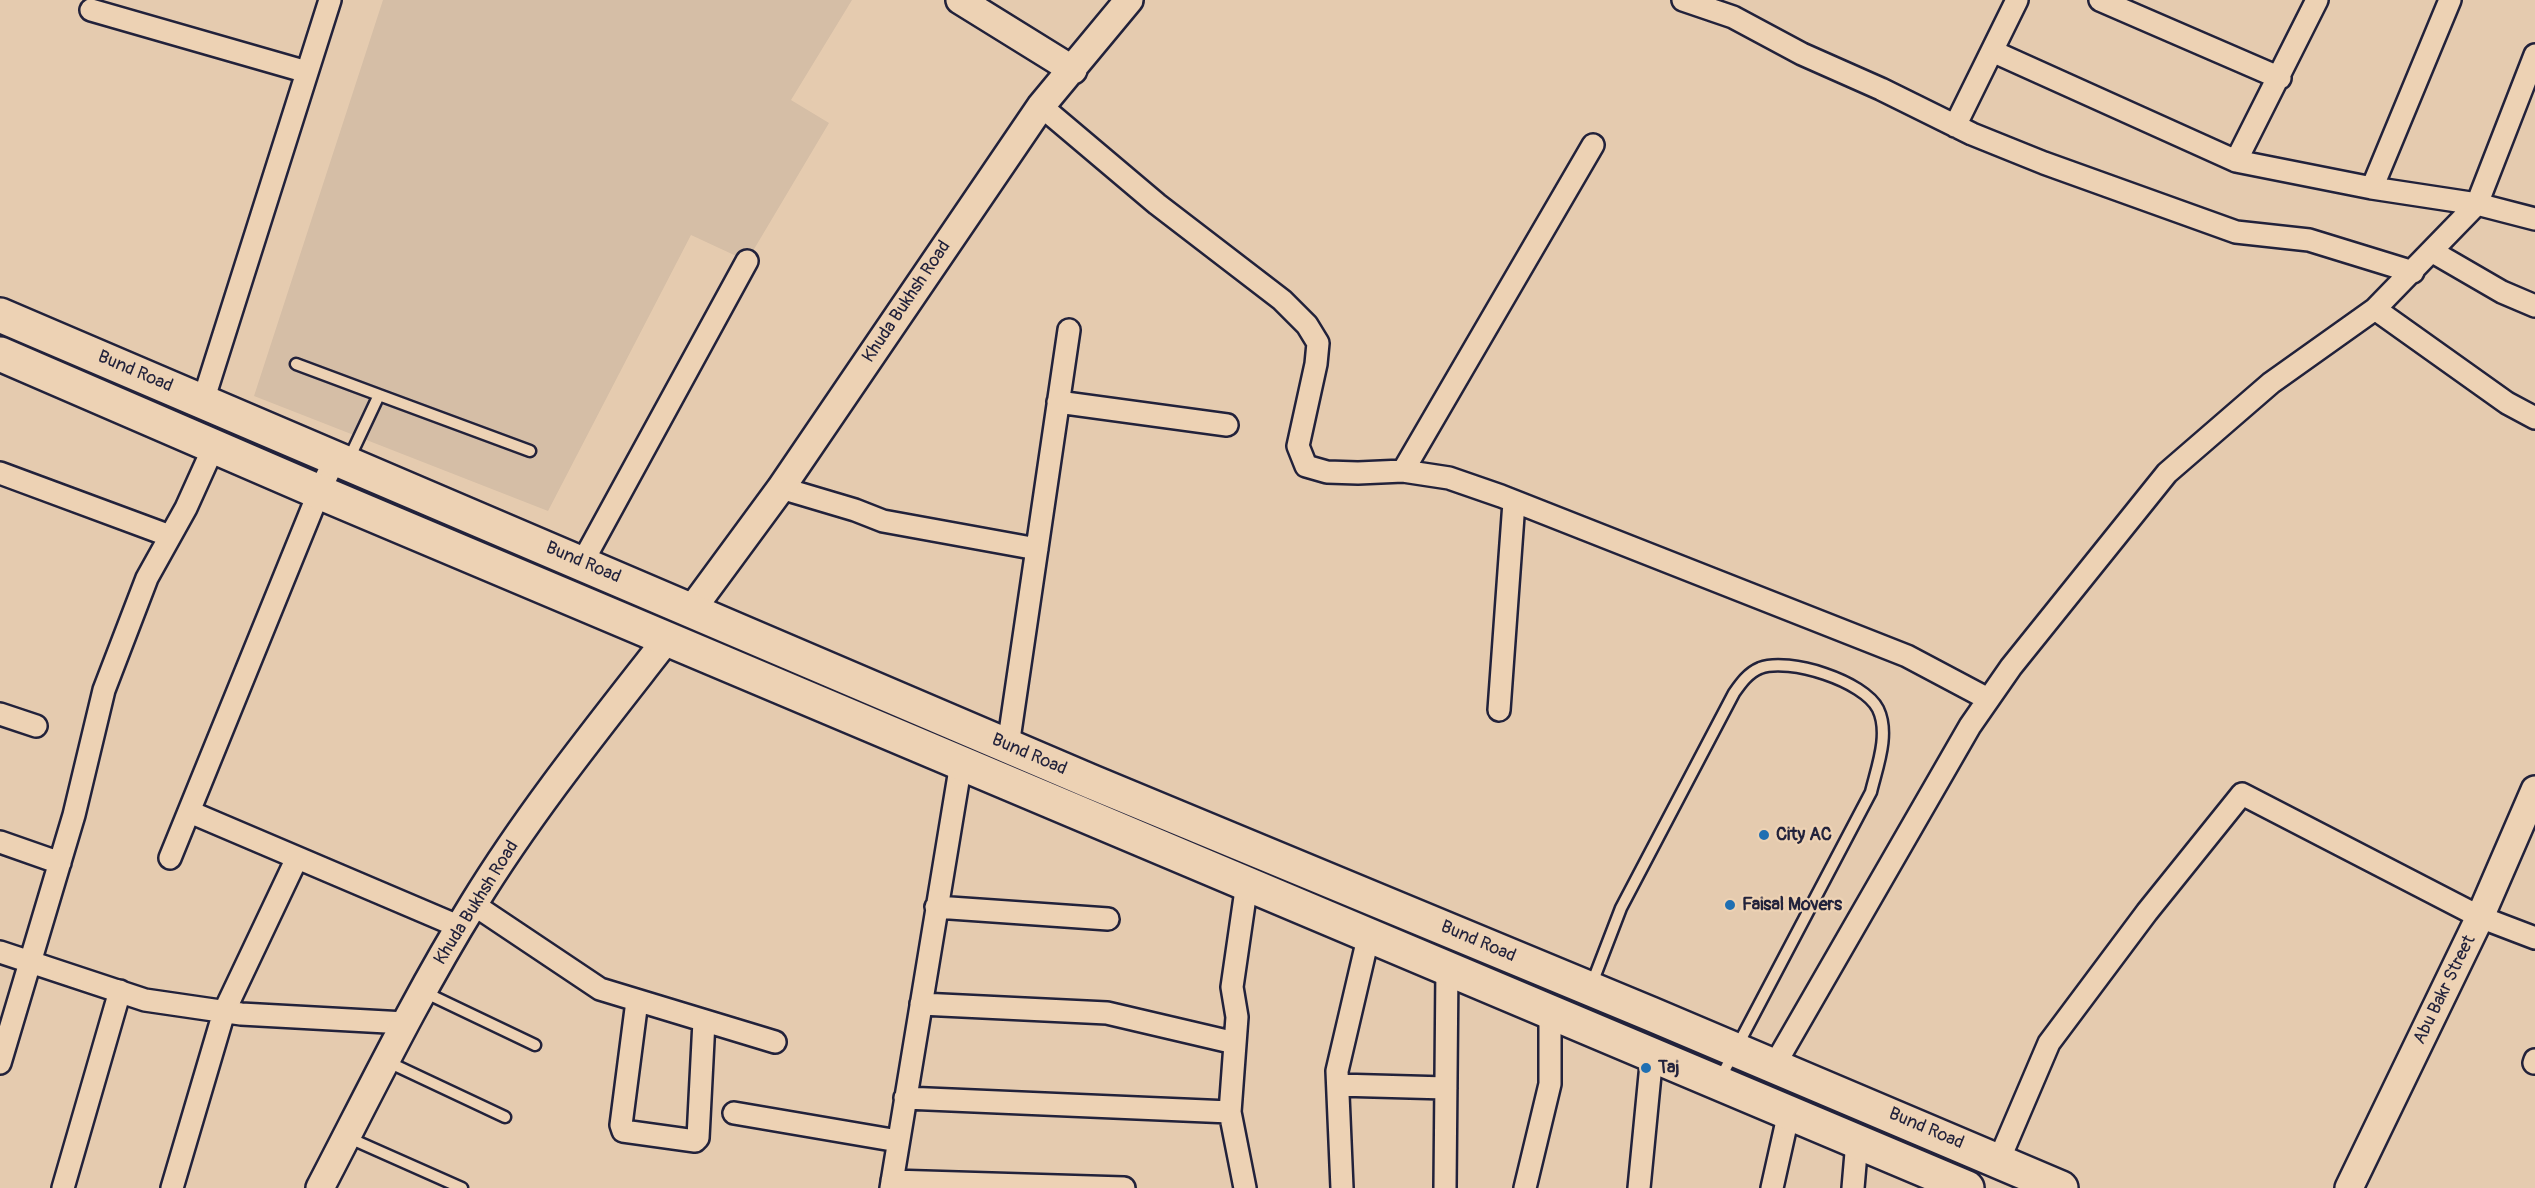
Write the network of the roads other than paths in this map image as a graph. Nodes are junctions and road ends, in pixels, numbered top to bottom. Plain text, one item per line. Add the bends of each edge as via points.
1 (330, 0) edge
2 (960, 0) edge
3 (1129, 0) edge
4 (1683, 0) edge
5 (2016, 0) edge
6 (2100, 0) edge
7 (2317, 0) edge
8 (2450, 0) edge
9 (91, 10) dead end
10 (1992, 51) junction
11 (2535, 55) edge
12 (1073, 70) junction
13 (307, 72) junction
14 (2280, 78) junction
15 (1041, 106) junction
16 (1955, 126) junction
17 (1593, 145) dead end
18 (2236, 161) junction
19 (2372, 188) junction
20 (2477, 204) junction
21 (2535, 219) edge
22 (2433, 252) junction
23 (747, 261) dead end
24 (2413, 272) junction
25 (2535, 306) edge
26 (2375, 309) junction
27 (0, 315) edge
28 (1069, 330) dead end
29 (0, 354) edge
30 (296, 364) dead end
31 (379, 395) junction
32 (203, 401) junction
33 (1058, 402) junction
34 (2535, 418) edge
35 (1227, 425) dead end
36 (214, 446) junction
37 (530, 451) dead end
38 (340, 462) junction
39 (1403, 471) junction
40 (0, 473) edge
41 (781, 488) junction
42 (319, 492) junction
43 (1514, 502) junction
44 (170, 536) junction
45 (1036, 549) junction
46 (582, 563) junction
47 (692, 609) junction
48 (667, 639) junction
49 (1988, 699) junction
50 (1499, 710) dead end
51 (0, 714) edge
52 (36, 726) dead end
53 (1008, 746) junction
54 (961, 763) junction
55 (2535, 790) edge
56 (190, 812) junction
57 (0, 842) edge
58 (170, 858) dead end
59 (297, 858) junction
60 (60, 863) junction
61 (1247, 883) junction
62 (936, 907) junction
63 (467, 916) junction
64 (2480, 917) junction
65 (1108, 919) dead end
66 (1369, 934) junction
67 (2535, 938) edge
68 (0, 952) edge
69 (31, 962) junction
70 (1447, 967) junction
71 (1590, 989) junction
72 (120, 992) junction
73 (423, 992) junction
74 (637, 1001) junction
75 (921, 1004) junction
76 (1550, 1010) junction
77 (224, 1012) junction
78 (704, 1021) junction
79 (405, 1023) junction
80 (776, 1042) dead end
81 (1235, 1043) junction
82 (535, 1045) dead end
83 (1734, 1049) junction
84 (1652, 1054) junction
85 (386, 1061) junction
86 (0, 1063) edge
87 (1774, 1066) junction
88 (1718, 1082) junction
89 (1338, 1085) junction
90 (1446, 1088) junction
91 (905, 1098) junction
92 (1230, 1112) junction
93 (1789, 1112) junction
94 (734, 1113) dead end
95 (505, 1117) dead end
96 (346, 1137) junction
97 (898, 1141) junction
98 (1857, 1141) junction
99 (1999, 1160) junction
100 (891, 1185) edge
101 (326, 1186) edge
102 (63, 1188) edge
103 (172, 1188) edge
104 (462, 1188) edge
105 (1124, 1188) edge
106 (1245, 1188) edge
107 (1342, 1188) edge
108 (1444, 1188) edge
109 (1525, 1188) edge
110 (1639, 1188) edge
111 (1772, 1188) edge
112 (1853, 1188) edge
113 (1967, 1188) edge
114 (2061, 1188) edge
115 (2349, 1188) edge

1 - 13 street
2 - 12 street
3 - 12 street, Khuda Bukhsh Road
4 - 16 street via 1733,17
5 - 10 street
6 - 14 street
7 - 14 street
8 - 19 street
9 - 13 street
10 - 16 street
10 - 18 street
11 - 20 street
12 - 15 street, Khuda Bukhsh Road
13 - 32 street
14 - 18 street
15 - 39 street via 1157,204 1273,293 1307,325 1318,343 1298,446 1306,466 1327,472
15 - 41 street, Khuda Bukhsh Road
16 - 24 street via 2044,163 2236,232 2309,240
17 - 39 street
18 - 19 street
19 - 20 street
20 - 21 street
20 - 22 street
22 - 24 street
22 - 25 street via 2502,292
23 - 46 street
24 - 26 street
26 - 34 street via 2507,403
26 - 49 street via 2271,383 2168,473
27 - 32 main road, Bund Road
28 - 33 street
29 - 36 main road, Bund Road
30 - 31 lane
31 - 37 lane
31 - 38 lane
32 - 38 main road, Bund Road
33 - 35 street
33 - 45 street
36 - 42 main road, Bund Road
36 - 44 street
38 - 42 street
38 - 46 main road, Bund Road
39 - 43 street via 1449,478
40 - 44 street
41 - 45 street via 884,521
41 - 47 street, Khuda Bukhsh Road
42 - 48 main road, Bund Road
42 - 56 street
43 - 49 street via 1907,656
43 - 50 street
44 - 60 street via 147,578 104,690
45 - 53 street
46 - 47 main road, Bund Road
47 - 53 main road, Bund Road
48 - 54 main road, Bund Road
48 - 63 street, Khuda Bukhsh Road via 544,797
49 - 87 street
51 - 52 street
53 - 71 main road, Bund Road
54 - 61 main road, Bund Road
54 - 62 street
55 - 64 street, Abu Bakr Street
56 - 58 street
56 - 59 street
57 - 60 street
59 - 63 street
59 - 77 street
60 - 69 street
61 - 66 main road, Bund Road
61 - 81 street via 1232,987 1237,1017
62 - 65 street
62 - 75 street
63 - 73 street, Khuda Bukhsh Road
63 - 74 street via 600,989
64 - 67 street
64 - 99 street via 2242,794 2049,1043
64 - 115 street, Abu Bakr Street
66 - 70 main road, Bund Road
66 - 89 street via 1337,1071
68 - 69 street
69 - 72 street
69 - 86 street
70 - 76 main road, Bund Road
70 - 90 street
71 - 83 main road, Bund Road
71 - 83 lane via 1621,908 1734,693 1746,677 1761,667 1789,666 1825,674 1861,691 1878,709 1882,731 1872,792
72 - 77 street
72 - 102 street
73 - 79 street, Khuda Bukhsh Road
73 - 82 lane
74 - 78 street
74 - 78 street via 623,1131 694,1141 698,1138
75 - 81 street via 1107,1012
75 - 91 street
76 - 84 main road, Bund Road
76 - 109 street via 1550,1084
77 - 79 street
77 - 103 street
78 - 80 street
79 - 85 street, Khuda Bukhsh Road
81 - 92 street
83 - 87 main road, Bund Road
83 - 88 lane
84 - 88 main road, Bund Road
84 - 110 street
85 - 95 lane
85 - 96 street, Khuda Bukhsh Road
87 - 99 main road, Bund Road
88 - 93 main road, Bund Road
89 - 90 street
89 - 107 street
90 - 108 street
91 - 92 street
91 - 97 street
92 - 106 street
93 - 98 main road, Bund Road
93 - 111 street
94 - 97 street
96 - 101 street, Khuda Bukhsh Road
96 - 104 lane
97 - 100 street
98 - 112 street
98 - 113 main road, Bund Road
99 - 114 main road, Bund Road
100 - 105 street

